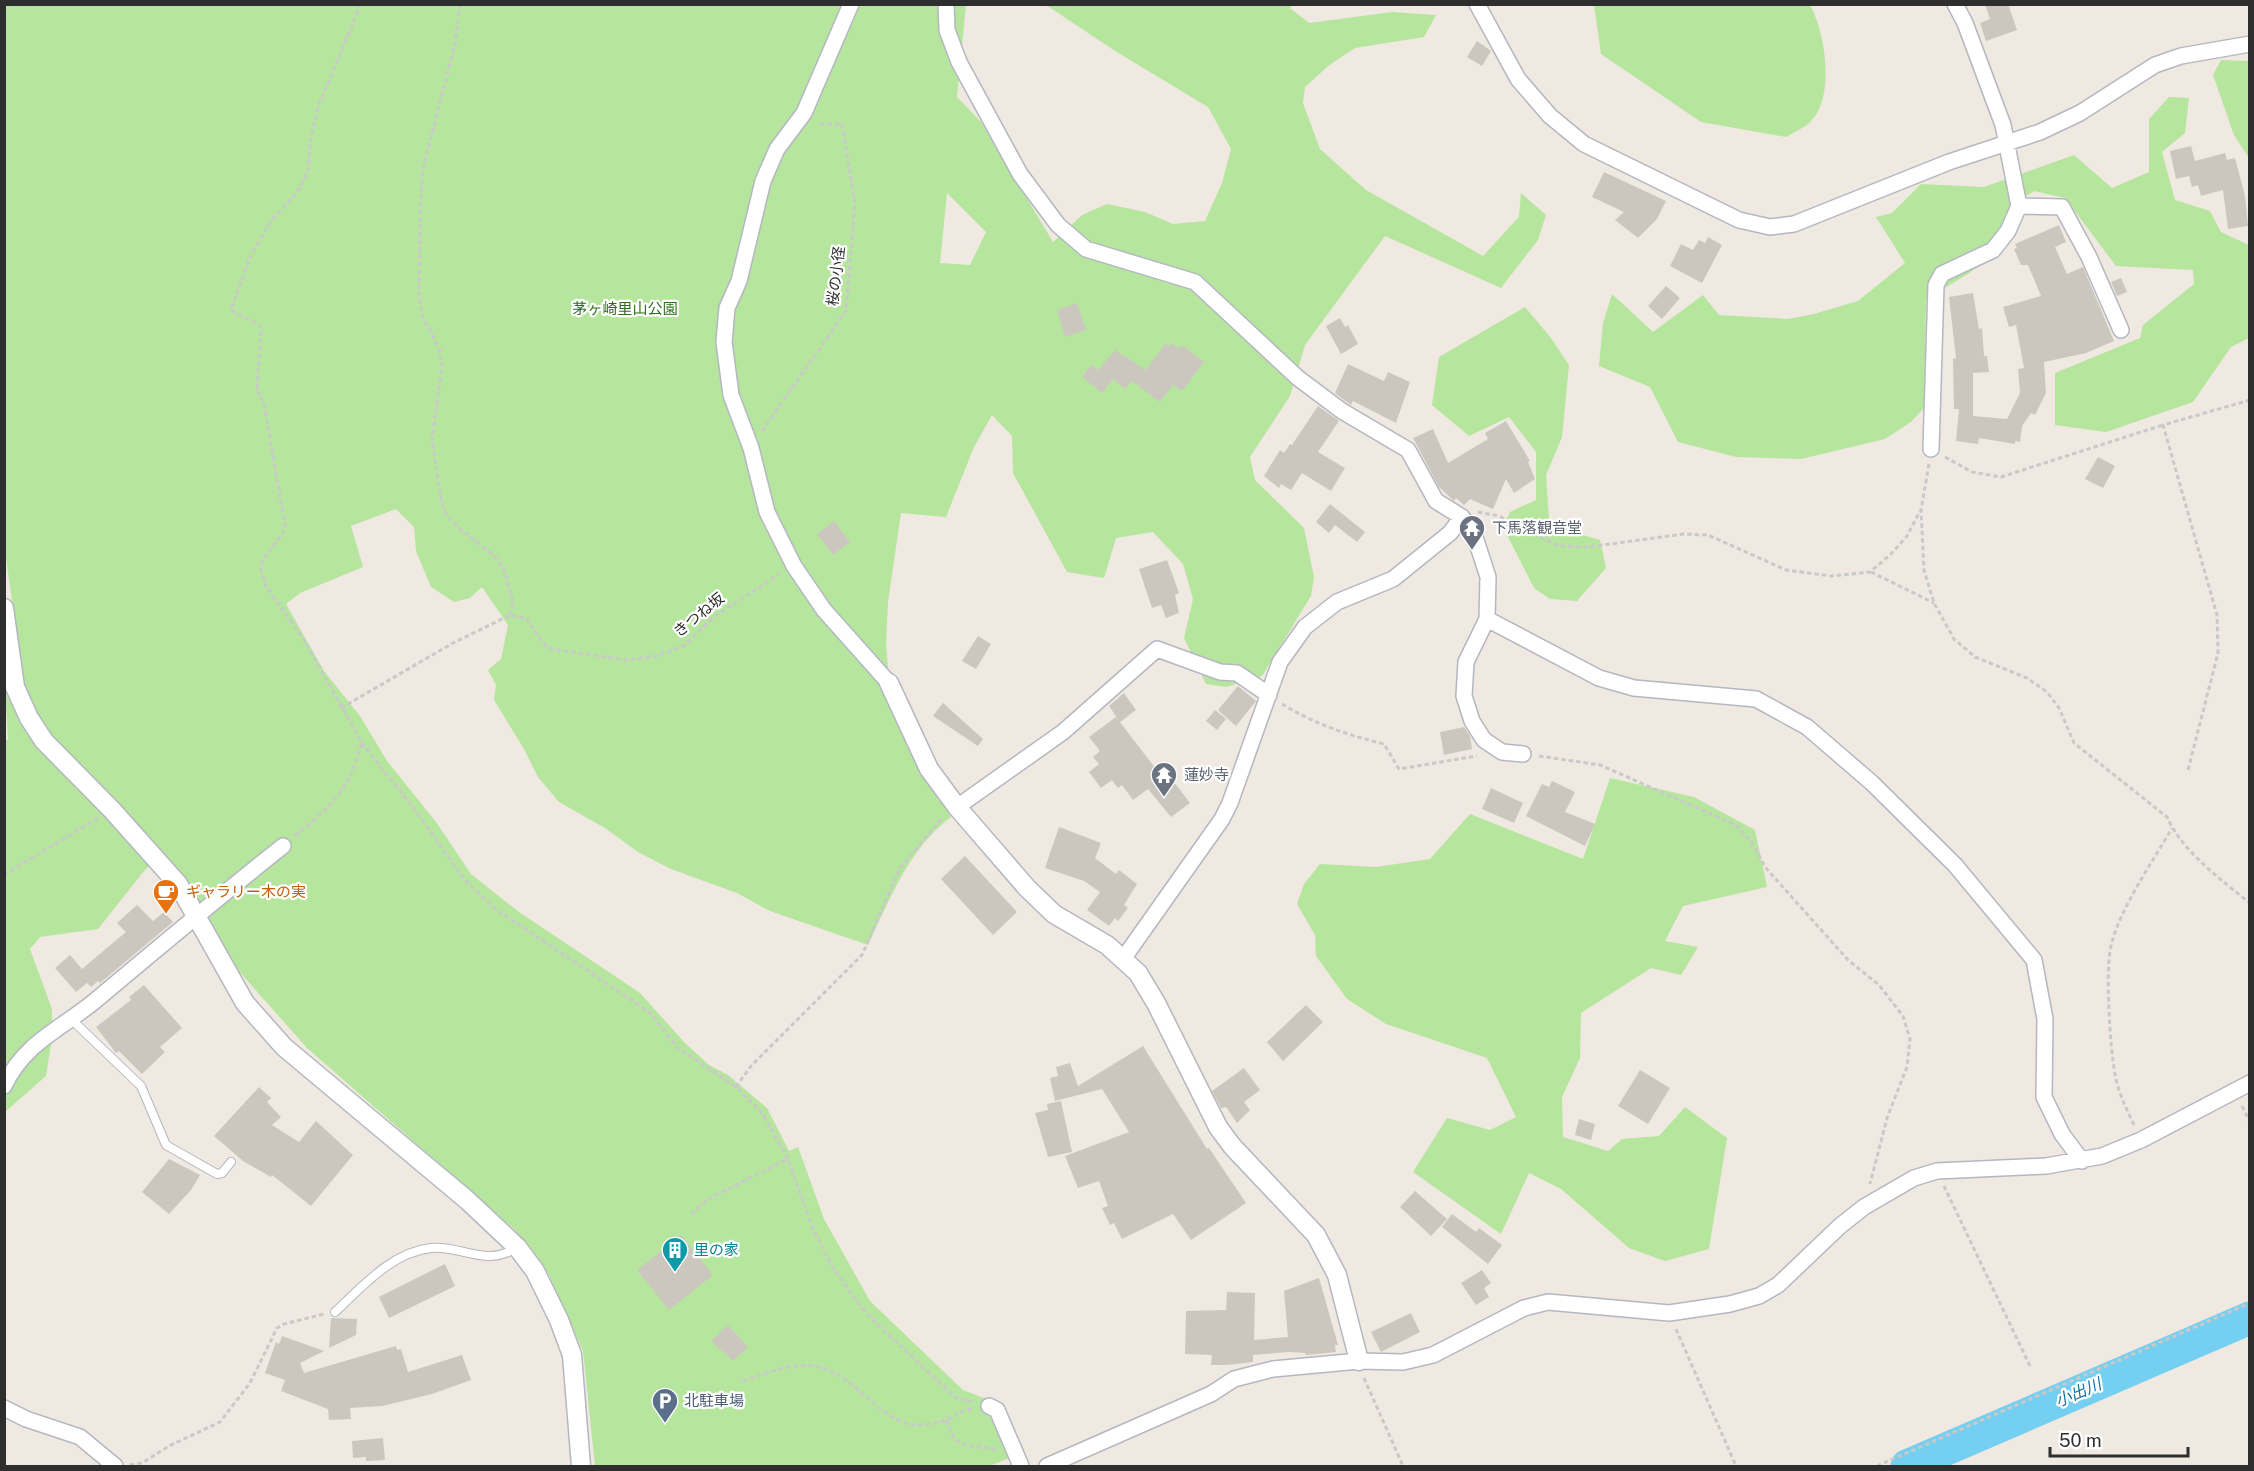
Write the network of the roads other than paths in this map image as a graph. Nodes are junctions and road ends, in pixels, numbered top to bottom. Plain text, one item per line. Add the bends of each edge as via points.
1 (851, 4) edge
2 (946, 4) edge
3 (1477, 4) edge
4 (1955, 4) edge
5 (2250, 44) edge
6 (2007, 144) junction
7 (2019, 206) junction
8 (2121, 330) dead end
9 (1931, 449) road end
10 (1462, 518) junction
11 (4, 608) edge
12 (1487, 619) junction
13 (889, 683) joint
14 (10, 687) edge
15 (1269, 696) junction
16 (1523, 754) road end
17 (957, 807) junction
18 (283, 846) road end
19 (194, 916) junction
20 (1123, 959) junction
21 (72, 1020) junction
22 (2250, 1083) edge
23 (4, 1086) edge
24 (2082, 1161) junction
25 (231, 1162) dead end
26 (517, 1247) junction
27 (335, 1312) road end
28 (1359, 1361) junction
29 (989, 1406) road end
30 (4, 1408) edge
31 (115, 1467) edge
32 (581, 1467) edge
33 (1021, 1467) edge
34 (1047, 1467) edge

1 - 13 street via 798,123 777,149 763,181 739,281 727,308 724,342 731,395 751,448 767,512 794,566 824,610
2 - 10 street via 946,30 959,62 1020,174 1058,225 1086,249 1195,282 1298,378 1342,411 1408,450 1436,501
3 - 6 street via 1518,79 1558,123 1584,144 1739,220 1770,226 1794,224 1949,162
4 - 6 street via 1973,43
5 - 6 street via 2181,56 2155,65 2080,113
6 - 7 street
7 - 8 street via 2062,207 2090,256
7 - 9 street via 2008,231 1993,249 1942,274 1936,285
10 - 12 street via 1475,537 1488,577
10 - 15 street via 1450,533 1393,579 1337,602 1305,627 1280,662
11 - 14 street
12 - 16 street via 1466,662 1464,696 1472,721 1484,740 1502,752
12 - 24 street via 1599,678 1634,688 1756,699 1807,727 1872,783 1956,865 2034,960 2045,1020 2044,1097 2062,1134
13 - 17 street via 929,769
14 - 19 street via 44,741 178,884
15 - 17 street via 1237,674 1220,672 1158,648 1063,732
15 - 20 street via 1222,819
17 - 20 street via 1054,914
18 - 19 street
19 - 21 street
19 - 26 street via 245,1003 284,1047 467,1200
20 - 28 street via 1138,973 1156,1003 1218,1127 1316,1235 1337,1275
21 - 23 street via 32,1046 15,1065
21 - 25 lane via 141,1086 166,1145 217,1174
22 - 24 street via 2141,1140
24 - 28 street via 1937,1171 1914,1178 1864,1206 1778,1285 1759,1296 1669,1313 1548,1302 1524,1308 1433,1354 1403,1362
26 - 27 lane via 506,1255 432,1248 404,1254
26 - 32 street via 547,1294 572,1356
28 - 34 street via 1273,1369 1234,1379 1211,1394
29 - 33 street via 997,1410
30 - 31 street via 80,1437

